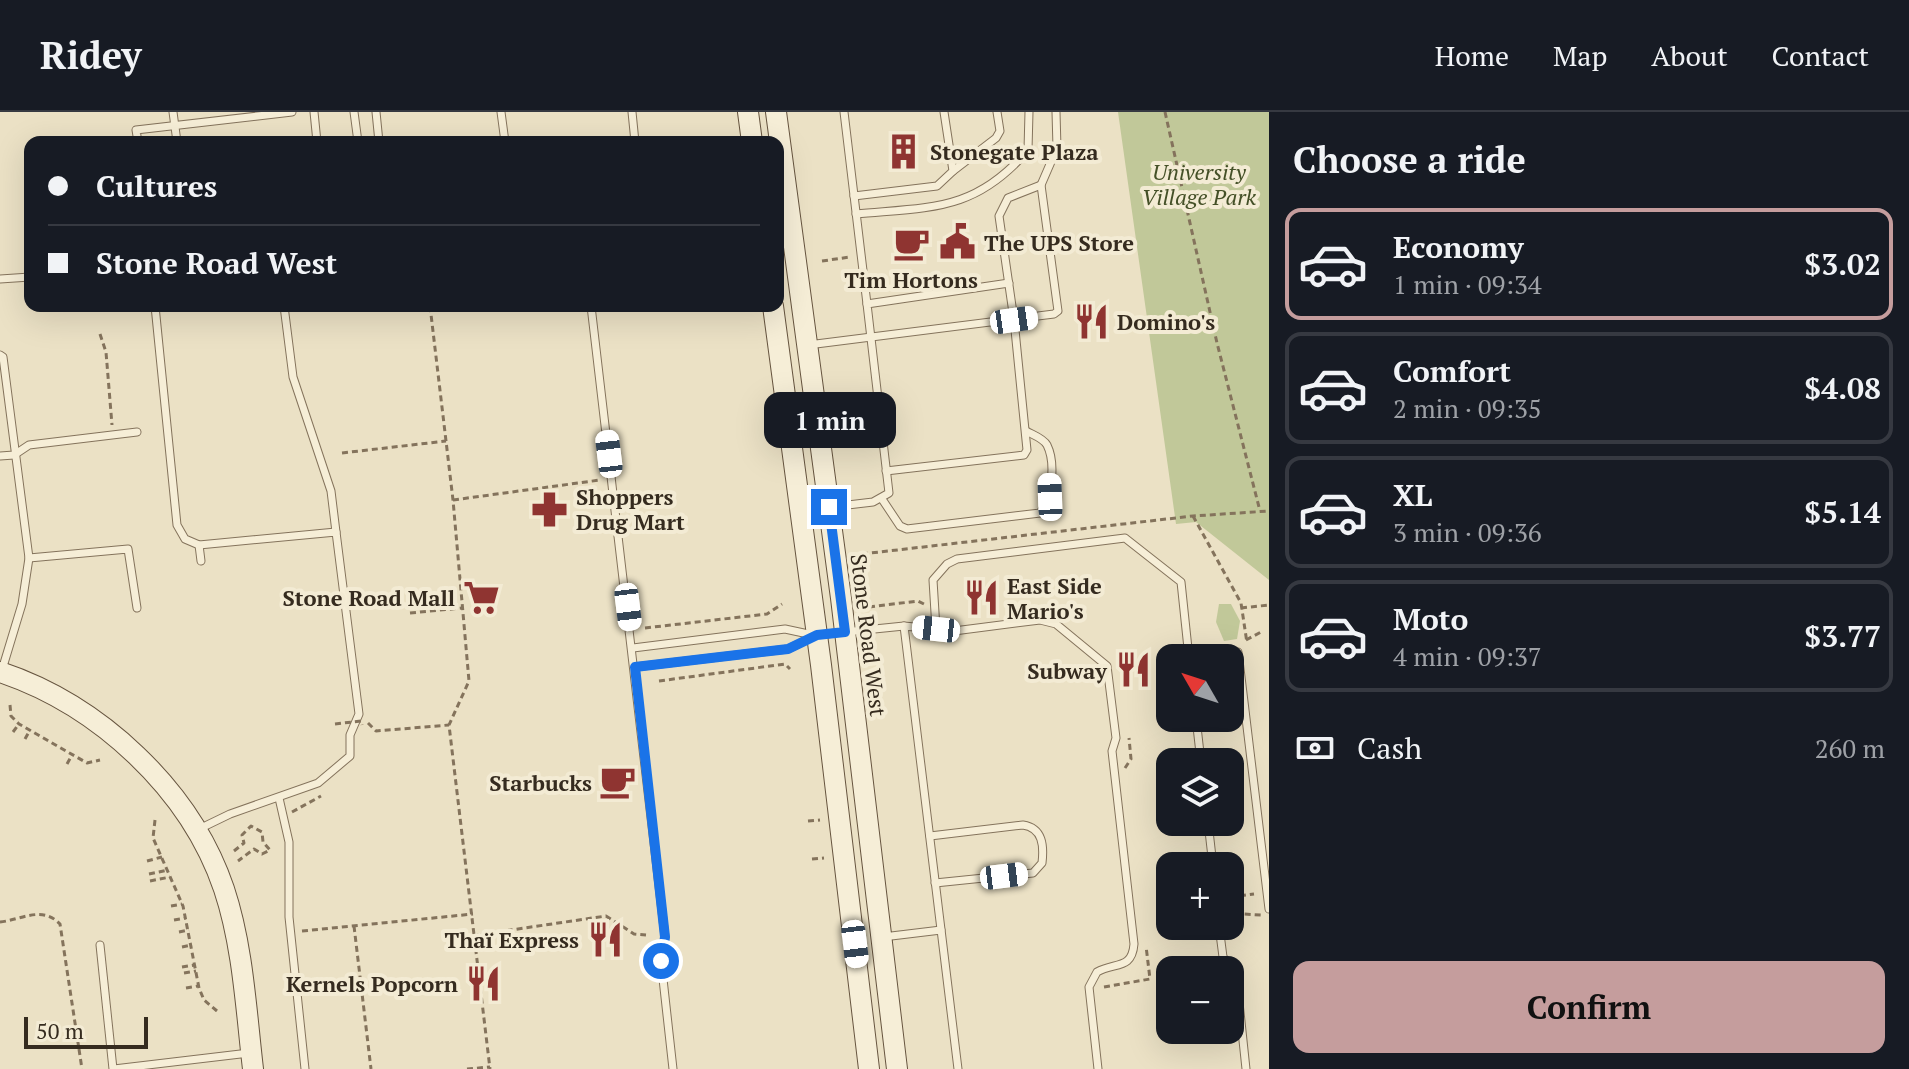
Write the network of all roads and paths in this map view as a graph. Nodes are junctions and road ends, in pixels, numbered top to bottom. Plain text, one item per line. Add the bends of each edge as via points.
1 (173, 112) edge
2 (292, 112) edge
3 (314, 112) edge
4 (354, 112) edge
5 (376, 112) edge
6 (501, 112) edge
7 (632, 112) edge
8 (748, 112) edge
9 (776, 112) edge
10 (844, 112) edge
11 (944, 112) edge
12 (997, 112) edge
13 (1029, 112) edge
14 (1056, 112) edge
15 (1165, 112) edge
16 (175, 125) junction
17 (137, 136) edge
18 (176, 136) edge
19 (316, 136) edge
20 (357, 136) edge
21 (378, 136) edge
22 (504, 136) edge
23 (634, 136) edge
24 (751, 136) edge
25 (778, 136) edge
26 (953, 171) junction
27 (1041, 185) junction
28 (854, 196) junction
29 (784, 211) edge
30 (856, 214) junction
31 (861, 256) junction
32 (822, 261) dead end
33 (24, 277) edge
34 (0, 279) edge
35 (1009, 283) junction
36 (867, 304) junction
37 (156, 312) edge
38 (285, 312) edge
39 (431, 312) edge
40 (592, 312) edge
41 (774, 312) edge
42 (1014, 320) junction
43 (100, 334) dead end
44 (870, 338) junction
45 (806, 346) junction
46 (0, 355) edge
47 (1026, 431) junction
48 (137, 432) dead end
49 (113, 435) junction
50 (446, 441) junction
51 (342, 453) dead end
52 (14, 455) junction
53 (0, 456) edge
54 (886, 471) junction
55 (612, 478) junction
56 (882, 499) junction
57 (453, 500) junction
58 (829, 507) junction
59 (1260, 511) junction
60 (1269, 511) edge
61 (1193, 516) junction
62 (336, 532) junction
63 (199, 545) junction
64 (862, 554) dead end
65 (29, 558) junction
66 (201, 561) dead end
67 (782, 604) dead end
68 (1269, 605) edge
69 (869, 607) dead end
70 (137, 608) dead end
71 (462, 608) junction
72 (1041, 608) dead end
73 (1241, 608) junction
74 (934, 609) junction
75 (410, 613) dead end
76 (1063, 615) dead end
77 (904, 626) junction
78 (645, 628) dead end
79 (936, 629) junction
80 (1263, 631) dead end
81 (845, 632) junction
82 (817, 635) junction
83 (1246, 640) junction
84 (1188, 644) edge
85 (633, 648) junction
86 (1244, 651) edge
87 (635, 667) junction
88 (790, 669) dead end
89 (0, 672) edge
90 (659, 681) dead end
91 (1244, 701) edge
92 (10, 705) dead end
93 (359, 714) junction
94 (19, 724) junction
95 (335, 724) dead end
96 (362, 725) dead end
97 (449, 725) junction
98 (30, 730) junction
99 (1128, 731) dead end
100 (13, 732) dead end
101 (35, 733) junction
102 (25, 739) dead end
103 (30, 742) dead end
104 (52, 743) junction
105 (61, 748) junction
106 (47, 752) dead end
107 (72, 755) junction
108 (56, 757) dead end
109 (100, 760) dead end
110 (67, 764) dead end
111 (1125, 768) dead end
112 (279, 798) junction
113 (828, 819) dead end
114 (155, 820) dead end
115 (808, 821) dead end
116 (196, 830) junction
117 (930, 836) junction
118 (234, 851) dead end
119 (162, 857) junction
120 (832, 857) dead end
121 (812, 859) dead end
122 (147, 861) dead end
123 (238, 861) dead end
124 (168, 870) junction
125 (149, 874) dead end
126 (171, 877) junction
127 (150, 881) dead end
128 (935, 883) junction
129 (1255, 893) dead end
130 (1244, 895) edge
131 (180, 896) junction
132 (171, 898) dead end
133 (1269, 903) edge
134 (182, 904) junction
135 (171, 906) dead end
136 (1269, 911) edge
137 (851, 912) junction
138 (473, 914) junction
139 (1244, 914) edge
140 (186, 918) junction
141 (174, 920) dead end
142 (0, 922) edge
143 (354, 925) junction
144 (189, 930) junction
145 (941, 930) junction
146 (179, 932) dead end
147 (291, 934) junction
148 (1145, 934) dead end
149 (475, 935) junction
150 (646, 935) dead end
151 (881, 937) junction
152 (1221, 940) edge
153 (100, 945) dead end
154 (192, 945) junction
155 (182, 947) dead end
156 (195, 964) junction
157 (182, 967) dead end
158 (196, 971) junction
159 (184, 973) dead end
160 (199, 986) junction
161 (186, 988) dead end
162 (1099, 994) dead end
163 (217, 1011) dead end
164 (252, 1061) edge
165 (490, 1068) edge
166 (82, 1069) edge
167 (114, 1069) edge
168 (305, 1069) edge
169 (371, 1069) edge
170 (467, 1069) edge
171 (673, 1069) edge
172 (869, 1069) edge
173 (897, 1069) edge
174 (958, 1069) edge
175 (1098, 1069) edge
176 (1246, 1069) edge

1 - 16 lane
2 - 16 lane
3 - 19 lane
4 - 20 lane
5 - 21 lane
6 - 22 lane
7 - 23 lane
8 - 24 main road
9 - 25 main road, Stone Road West
10 - 28 lane
11 - 26 lane
12 - 26 lane via 996,138
13 - 30 lane via 1031,147 976,195 944,205
14 - 27 lane via 1057,148
15 - 59 path
16 - 17 lane via 136,130
16 - 18 lane
26 - 28 lane via 937,186
27 - 35 lane via 1008,198 999,216
27 - 42 lane via 1058,311
28 - 30 lane
29 - 45 main road, Stone Road West
30 - 31 lane
31 - 32 path
31 - 36 lane
33 - 34 lane
35 - 36 lane
35 - 42 lane
36 - 44 lane
37 - 63 lane via 177,525 185,539
38 - 62 lane via 293,377 331,491
39 - 50 path
40 - 55 lane
41 - 82 main road
42 - 44 lane
42 - 47 lane
43 - 49 path
44 - 45 lane
44 - 54 lane
45 - 58 main road, Stone Road West
46 - 52 lane
47 - 54 lane via 1024,455
47 - 56 lane via 1049,449 1050,497 1040,513 907,529
48 - 49 lane
49 - 52 lane via 29,445
50 - 51 path
50 - 57 path
52 - 53 lane
52 - 65 lane
54 - 56 lane via 889,493
55 - 57 path
55 - 85 lane
56 - 58 lane
57 - 71 path
58 - 81 main road, Stone Road West
59 - 60 path
59 - 61 path
61 - 64 path
61 - 73 path
62 - 63 lane
62 - 93 lane
63 - 66 lane
65 - 70 lane via 128,549
65 - 89 lane via 22,604
67 - 78 path via 767,614
68 - 73 path
69 - 74 path via 918,601
71 - 75 path
71 - 97 path via 469,681
72 - 76 path via 1052,606
73 - 83 path
74 - 79 lane
74 - 84 lane via 933,580 957,559 1125,538 1181,582
77 - 79 lane
77 - 81 lane
77 - 117 lane
79 - 175 lane via 1050,621 1107,666 1134,944 1127,963 1097,972 1089,987
80 - 83 path
81 - 82 lane
81 - 151 main road, Stone Road West
82 - 85 lane via 785,629
82 - 87 lane via 788,649
82 - 137 main road
83 - 86 path via 1250,650
85 - 87 lane
87 - 171 lane via 665,937 661,961
88 - 90 path via 785,664
89 - 116 main road via 70,704 110,733 164,785
91 - 133 lane
92 - 94 path
93 - 97 path via 376,731
93 - 112 lane via 350,735 350,756 318,783
94 - 98 path
94 - 100 path
95 - 96 path, bridge
97 - 138 path
98 - 101 path
98 - 102 path
99 - 111 path via 1131,759
101 - 103 path
101 - 104 path
104 - 105 path
104 - 106 path
105 - 107 path
105 - 108 path
107 - 109 path via 91,764
107 - 110 path
112 - 116 lane
112 - 147 lane via 289,842
113 - 115 path
114 - 119 path via 153,838
116 - 164 main road via 224,889 241,968
117 - 128 lane
117 - 128 lane via 1023,825 1041,838 1042,863 1033,873
118 - 123 path via 251,826 262,832 270,850 262,854 254,849
119 - 122 path
119 - 124 path
120 - 121 path
124 - 125 path
124 - 126 path
126 - 127 path
126 - 131 path
128 - 145 lane
129 - 130 path
131 - 132 path
131 - 134 path
133 - 136 lane
134 - 135 path
134 - 140 path
136 - 139 path
137 - 151 main road
137 - 172 main road
138 - 143 path
138 - 149 path
140 - 141 path
140 - 144 path
142 - 166 path via 38,914 60,924
143 - 147 path
143 - 169 path
144 - 146 path
144 - 154 path
145 - 151 lane
145 - 174 lane
147 - 168 lane
148 - 162 path via 1150,979 1106,986
149 - 150 path via 606,916 634,934
149 - 165 path
151 - 173 main road, Stone Road West
152 - 176 lane via 1223,957 1236,974
153 - 167 lane
154 - 155 path
154 - 156 path
156 - 157 path
156 - 158 path
158 - 159 path
158 - 160 path
160 - 161 path
160 - 163 path via 204,1000
164 - 167 lane
165 - 170 path

